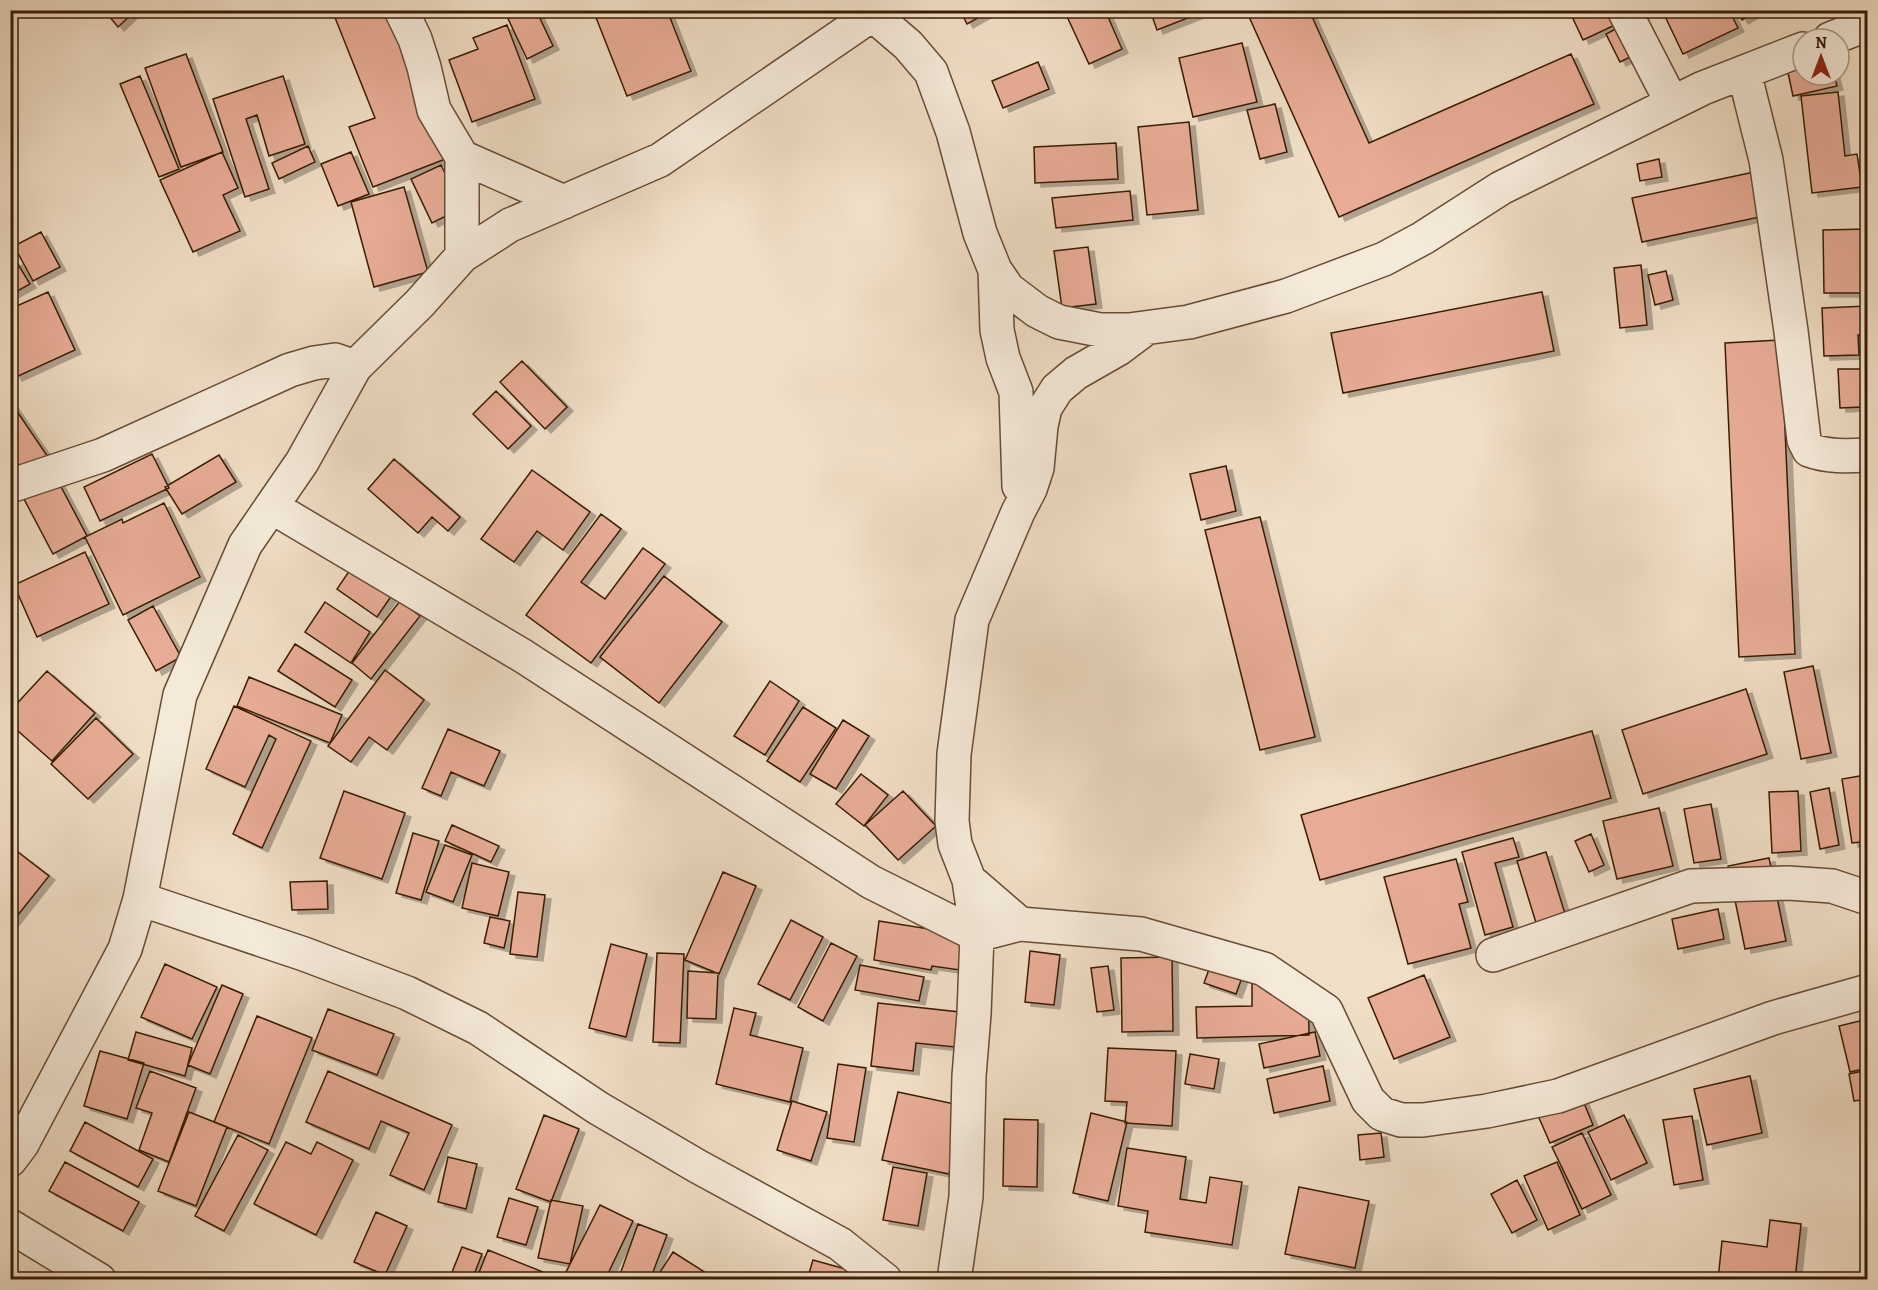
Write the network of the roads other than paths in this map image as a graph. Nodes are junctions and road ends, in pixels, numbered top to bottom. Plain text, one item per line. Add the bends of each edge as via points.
1 (401, 10) edge
2 (1624, 10) edge
3 (876, 13) edge
4 (1868, 24) edge
5 (1851, 31) edge
6 (1791, 54) edge
7 (1744, 72) junction
8 (1672, 103) junction
9 (462, 157) junction
10 (564, 202) junction
11 (462, 256) junction
12 (995, 270) junction
13 (1146, 328) junction
14 (355, 368) junction
15 (1868, 455) edge
16 (10, 486) edge
17 (272, 507) junction
18 (1018, 512) junction
19 (969, 880) junction
20 (1868, 898) edge
21 (140, 899) junction
22 (1020, 924) junction
23 (977, 935) junction
24 (1493, 955) dead end
25 (1868, 991) edge
26 (10, 1160) edge
27 (10, 1226) edge
28 (99, 1280) edge
29 (885, 1280) edge
30 (954, 1280) edge

1 - 9 street via 415,39 434,110
2 - 8 street
3 - 10 street via 660,160
3 - 12 street via 931,72
4 - 5 street
6 - 7 street
7 - 8 street
7 - 15 street via 1766,160 1804,440 1809,450 1820,454
8 - 13 street via 1501,189 1384,259 1286,297 1189,322
9 - 10 street
9 - 11 street
10 - 11 street via 510,225
11 - 14 street
12 - 13 street via 1008,289 1059,322 1100,330
12 - 18 street via 997,330 1016,392
13 - 18 street via 1057,389 1045,408 1037,468
14 - 16 street via 335,360 290,370 103,455
14 - 17 street
17 - 21 street via 245,545 180,695
17 - 23 street via 523,656 871,882
18 - 19 street via 972,620 954,754 952,821 955,844
19 - 22 street
19 - 23 street
20 - 24 street via 1832,886 1788,883 1691,886
21 - 26 street via 124,949
21 - 29 street via 397,989 468,1023 598,1108 840,1244
22 - 23 street
22 - 25 street via 1141,934 1264,969 1326,1011 1368,1100 1382,1114 1401,1120 1487,1111 1558,1096 1773,1018
23 - 30 street via 966,1197
27 - 28 street

